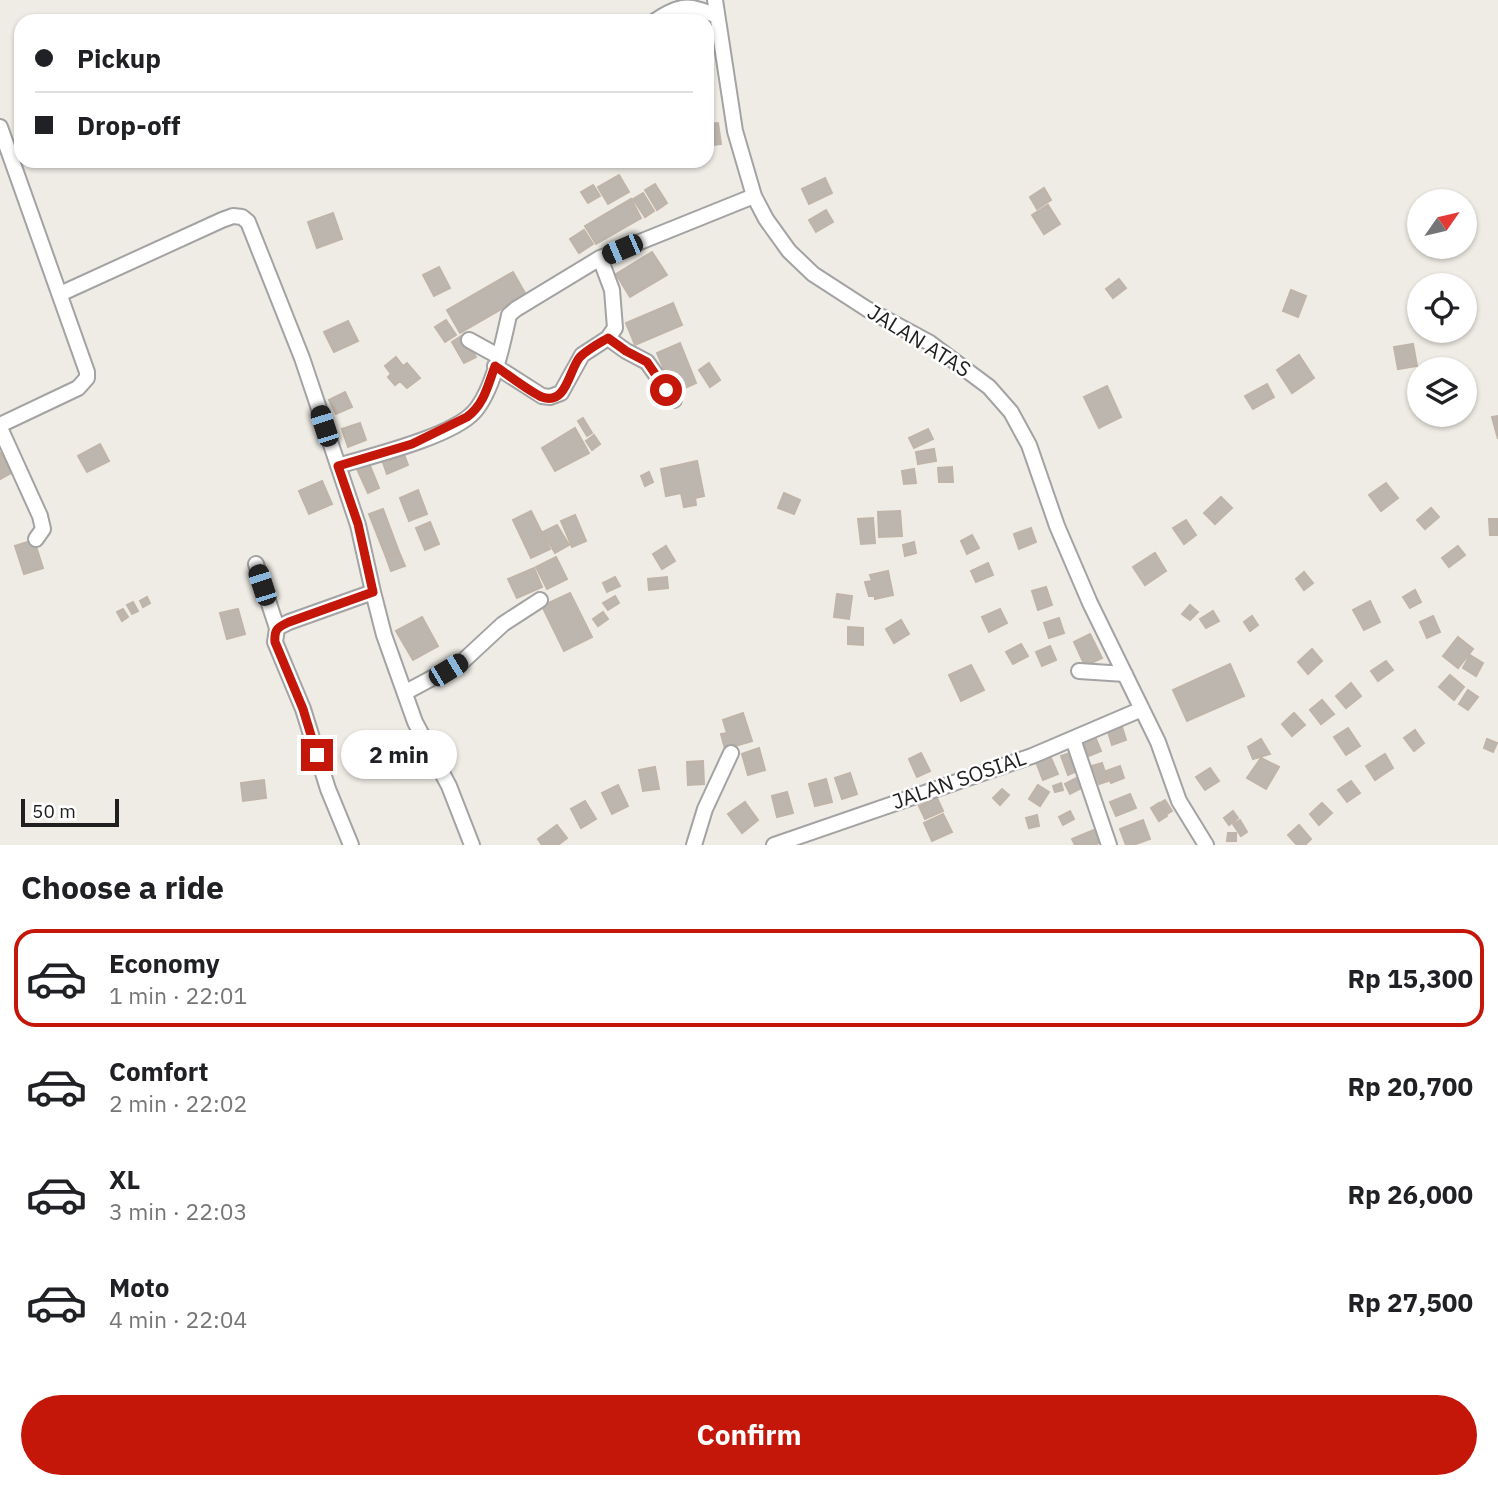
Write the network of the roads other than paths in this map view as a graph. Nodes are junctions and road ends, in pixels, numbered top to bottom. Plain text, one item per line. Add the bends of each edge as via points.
1 (715, 0) edge
2 (667, 14) edge
3 (711, 14) edge
4 (714, 15) edge
5 (717, 16) junction
6 (0, 127) edge
7 (14, 166) edge
8 (15, 168) edge
9 (754, 195) junction
10 (600, 258) junction
11 (60, 294) junction
12 (608, 338) junction
13 (469, 340) dead end
14 (497, 361) junction
15 (674, 400) dead end
16 (0, 426) edge
17 (338, 466) junction
18 (36, 539) dead end
19 (256, 564) dead end
20 (373, 592) junction
21 (540, 600) dead end
22 (277, 628) junction
23 (1079, 671) dead end
24 (1125, 674) junction
25 (406, 692) junction
26 (1142, 709) junction
27 (1073, 739) junction
28 (731, 753) dead end
29 (351, 845) edge
30 (472, 845) edge
31 (694, 845) edge
32 (775, 845) edge
33 (1109, 845) edge
34 (1206, 845) edge

1 - 5 street, JALAN ATAS
2 - 3 street via 689,6
4 - 5 street
5 - 9 street, JALAN ATAS via 735,131
6 - 7 street
8 - 11 street
9 - 10 street
9 - 24 street, JALAN ATAS via 779,239 813,274 930,343 1006,405 1029,445 1061,537
10 - 12 street via 615,309 615,328
10 - 14 street via 509,315
11 - 16 street via 87,378 78,388
11 - 17 street via 222,220 243,217 253,231 302,358
12 - 14 street via 582,355 566,387 555,396 542,397
12 - 15 street via 647,362
13 - 14 street
14 - 17 street via 485,396 467,417 412,444
16 - 18 street via 40,516 43,529
17 - 20 street via 358,524
19 - 22 street
20 - 22 street
20 - 25 street
21 - 25 street via 503,624 462,662
22 - 29 street via 275,642
23 - 24 street
24 - 26 street, JALAN ATAS
25 - 30 street via 415,722 449,786
26 - 27 street, JALAN SOSIAL
26 - 34 street, JALAN ATAS via 1180,801
27 - 32 street, JALAN SOSIAL
27 - 33 street
28 - 31 street

